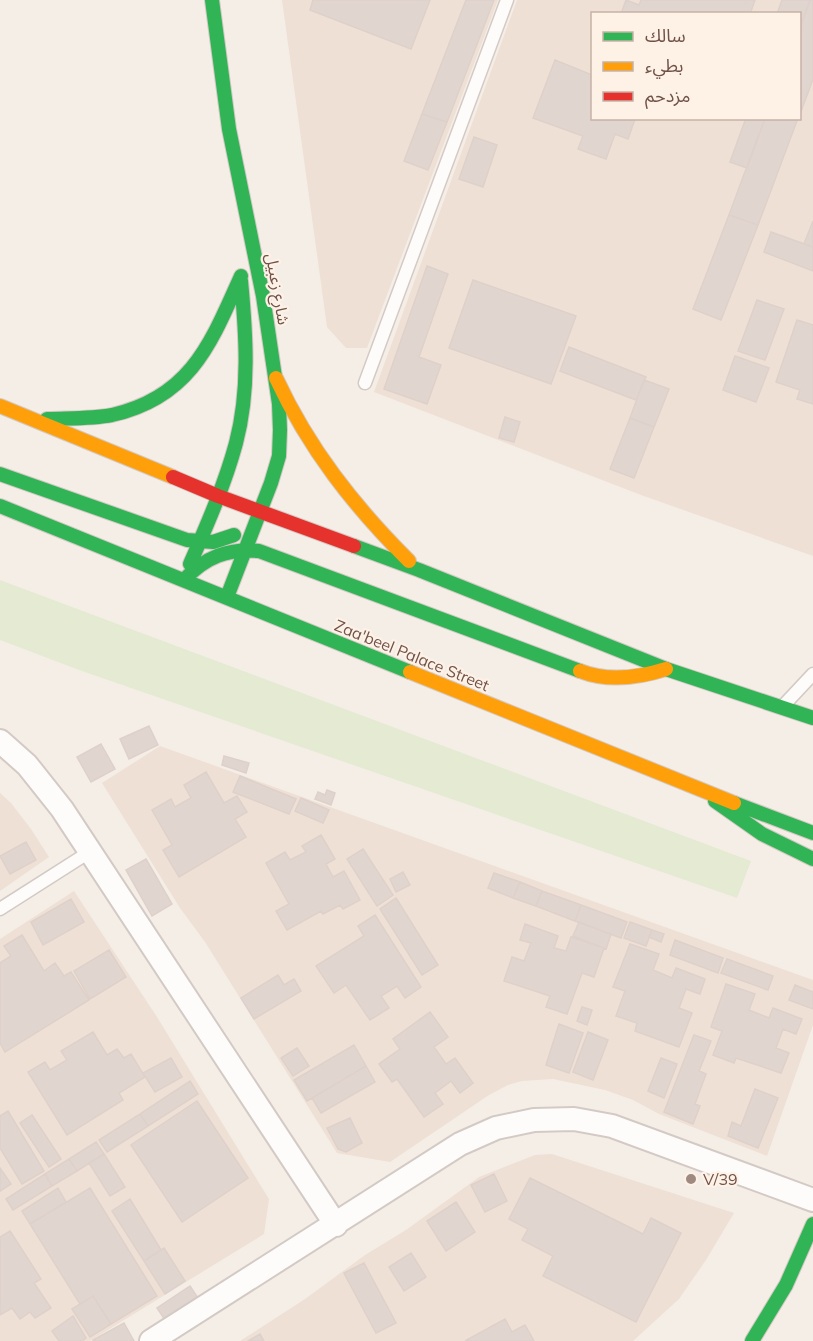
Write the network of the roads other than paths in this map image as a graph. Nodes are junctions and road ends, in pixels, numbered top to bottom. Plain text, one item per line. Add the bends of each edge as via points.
1 (212, 0) edge
2 (507, 0) edge
3 (229, 129) junction
4 (229, 203) dead end
5 (276, 378) junction
6 (365, 383) dead end
7 (0, 406) edge
8 (36, 419) junction
9 (0, 474) edge
10 (218, 496) junction
11 (0, 506) edge
12 (259, 511) junction
13 (199, 542) junction
14 (246, 549) junction
15 (419, 570) junction
16 (184, 580) junction
17 (227, 597) junction
18 (666, 669) junction
19 (813, 674) edge
20 (782, 707) junction
21 (813, 718) edge
22 (0, 741) edge
23 (703, 791) junction
24 (813, 833) edge
25 (91, 851) junction
26 (813, 860) edge
27 (0, 909) edge
28 (813, 1200) edge
29 (813, 1224) edge
30 (336, 1225) junction
31 (151, 1341) edge
32 (752, 1341) edge

1 - 3 main road, شارع زعبيل
2 - 6 lane
3 - 4 main road, شارع زعبيل
3 - 5 main road, شارع زعبيل
5 - 12 main road, شارع زعبيل via 279,456
5 - 15 main road via 288,408 321,461 351,500
7 - 8 main road
8 - 10 main road
8 - 10 main road via 112,415 164,393 204,353 240,271 245,316 243,399 237,440
9 - 13 main road
10 - 12 main road
10 - 13 main road
11 - 16 main road, Zaa'beel Palace Street
12 - 13 main road via 240,532
12 - 14 main road, شارع زعبيل
12 - 15 main road
13 - 16 main road
14 - 16 main road via 231,549 204,560
14 - 17 main road, شارع زعبيل
14 - 18 main road via 591,675 629,679
15 - 18 main road
16 - 17 main road, Zaa'beel Palace Street
17 - 23 main road, Zaa'beel Palace Street
18 - 20 main road
19 - 20 lane
20 - 21 main road
22 - 25 street via 27,765
23 - 24 main road, Zaa'beel Palace Street
23 - 26 main road via 750,827
25 - 27 lane
25 - 30 street
28 - 30 street via 612,1126 574,1119 534,1120 496,1128 460,1144
29 - 32 main road via 799,1262
30 - 31 street

